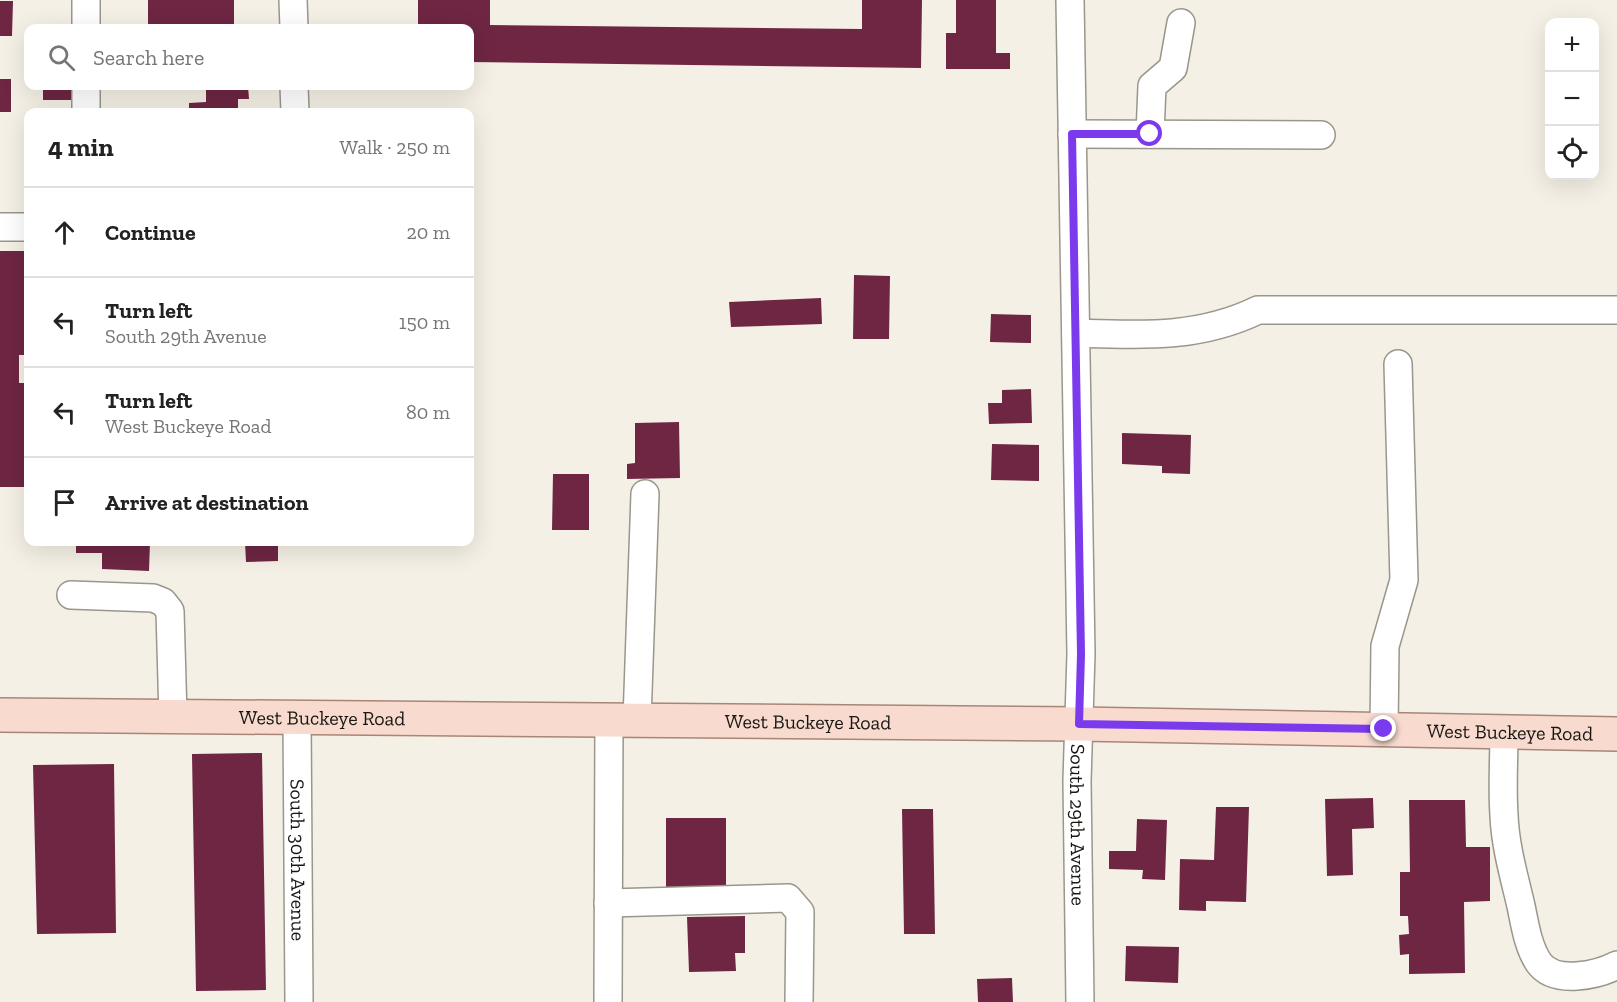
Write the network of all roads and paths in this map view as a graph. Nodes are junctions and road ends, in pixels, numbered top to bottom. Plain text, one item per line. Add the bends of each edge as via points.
1 (86, 0) edge
2 (293, 0) edge
3 (1070, 0) edge
4 (1181, 23) dead end
5 (86, 24) edge
6 (294, 24) edge
7 (86, 90) edge
8 (294, 90) edge
9 (86, 108) edge
10 (295, 108) edge
11 (1072, 134) junction
12 (1150, 134) junction
13 (1321, 135) dead end
14 (0, 227) edge
15 (24, 227) edge
16 (1617, 310) edge
17 (1076, 333) junction
18 (1398, 364) dead end
19 (645, 494) dead end
20 (71, 595) dead end
21 (0, 715) edge
22 (173, 717) junction
23 (297, 718) junction
24 (623, 720) junction
25 (1079, 724) junction
26 (1384, 729) junction
27 (1504, 732) junction
28 (1617, 734) edge
29 (608, 903) junction
30 (1617, 965) edge
31 (299, 1002) edge
32 (608, 1002) edge
33 (799, 1002) edge
34 (1080, 1002) edge

1 - 5 street
2 - 6 street
3 - 11 street, South 29th Avenue
4 - 12 street via 1173,68 1152,86
7 - 9 street
8 - 10 street
11 - 12 street
11 - 17 street, South 29th Avenue
12 - 13 street
14 - 15 street
16 - 17 street via 1258,310 1231,323 1172,335
17 - 25 street, South 29th Avenue
18 - 26 street via 1404,580 1385,646
19 - 24 street
20 - 22 street via 153,598 164,603 170,611
21 - 22 main road, West Buckeye Road
22 - 23 main road, West Buckeye Road
23 - 24 main road, West Buckeye Road
23 - 31 street, South 30th Avenue
24 - 25 main road, West Buckeye Road
24 - 29 street
25 - 26 main road, West Buckeye Road
25 - 34 street, South 29th Avenue
26 - 27 main road, West Buckeye Road
27 - 28 main road, West Buckeye Road
27 - 30 street via 1504,816 1511,862 1528,938 1540,964 1553,973 1576,975 1601,973
29 - 32 street
29 - 33 street via 788,898 800,912

